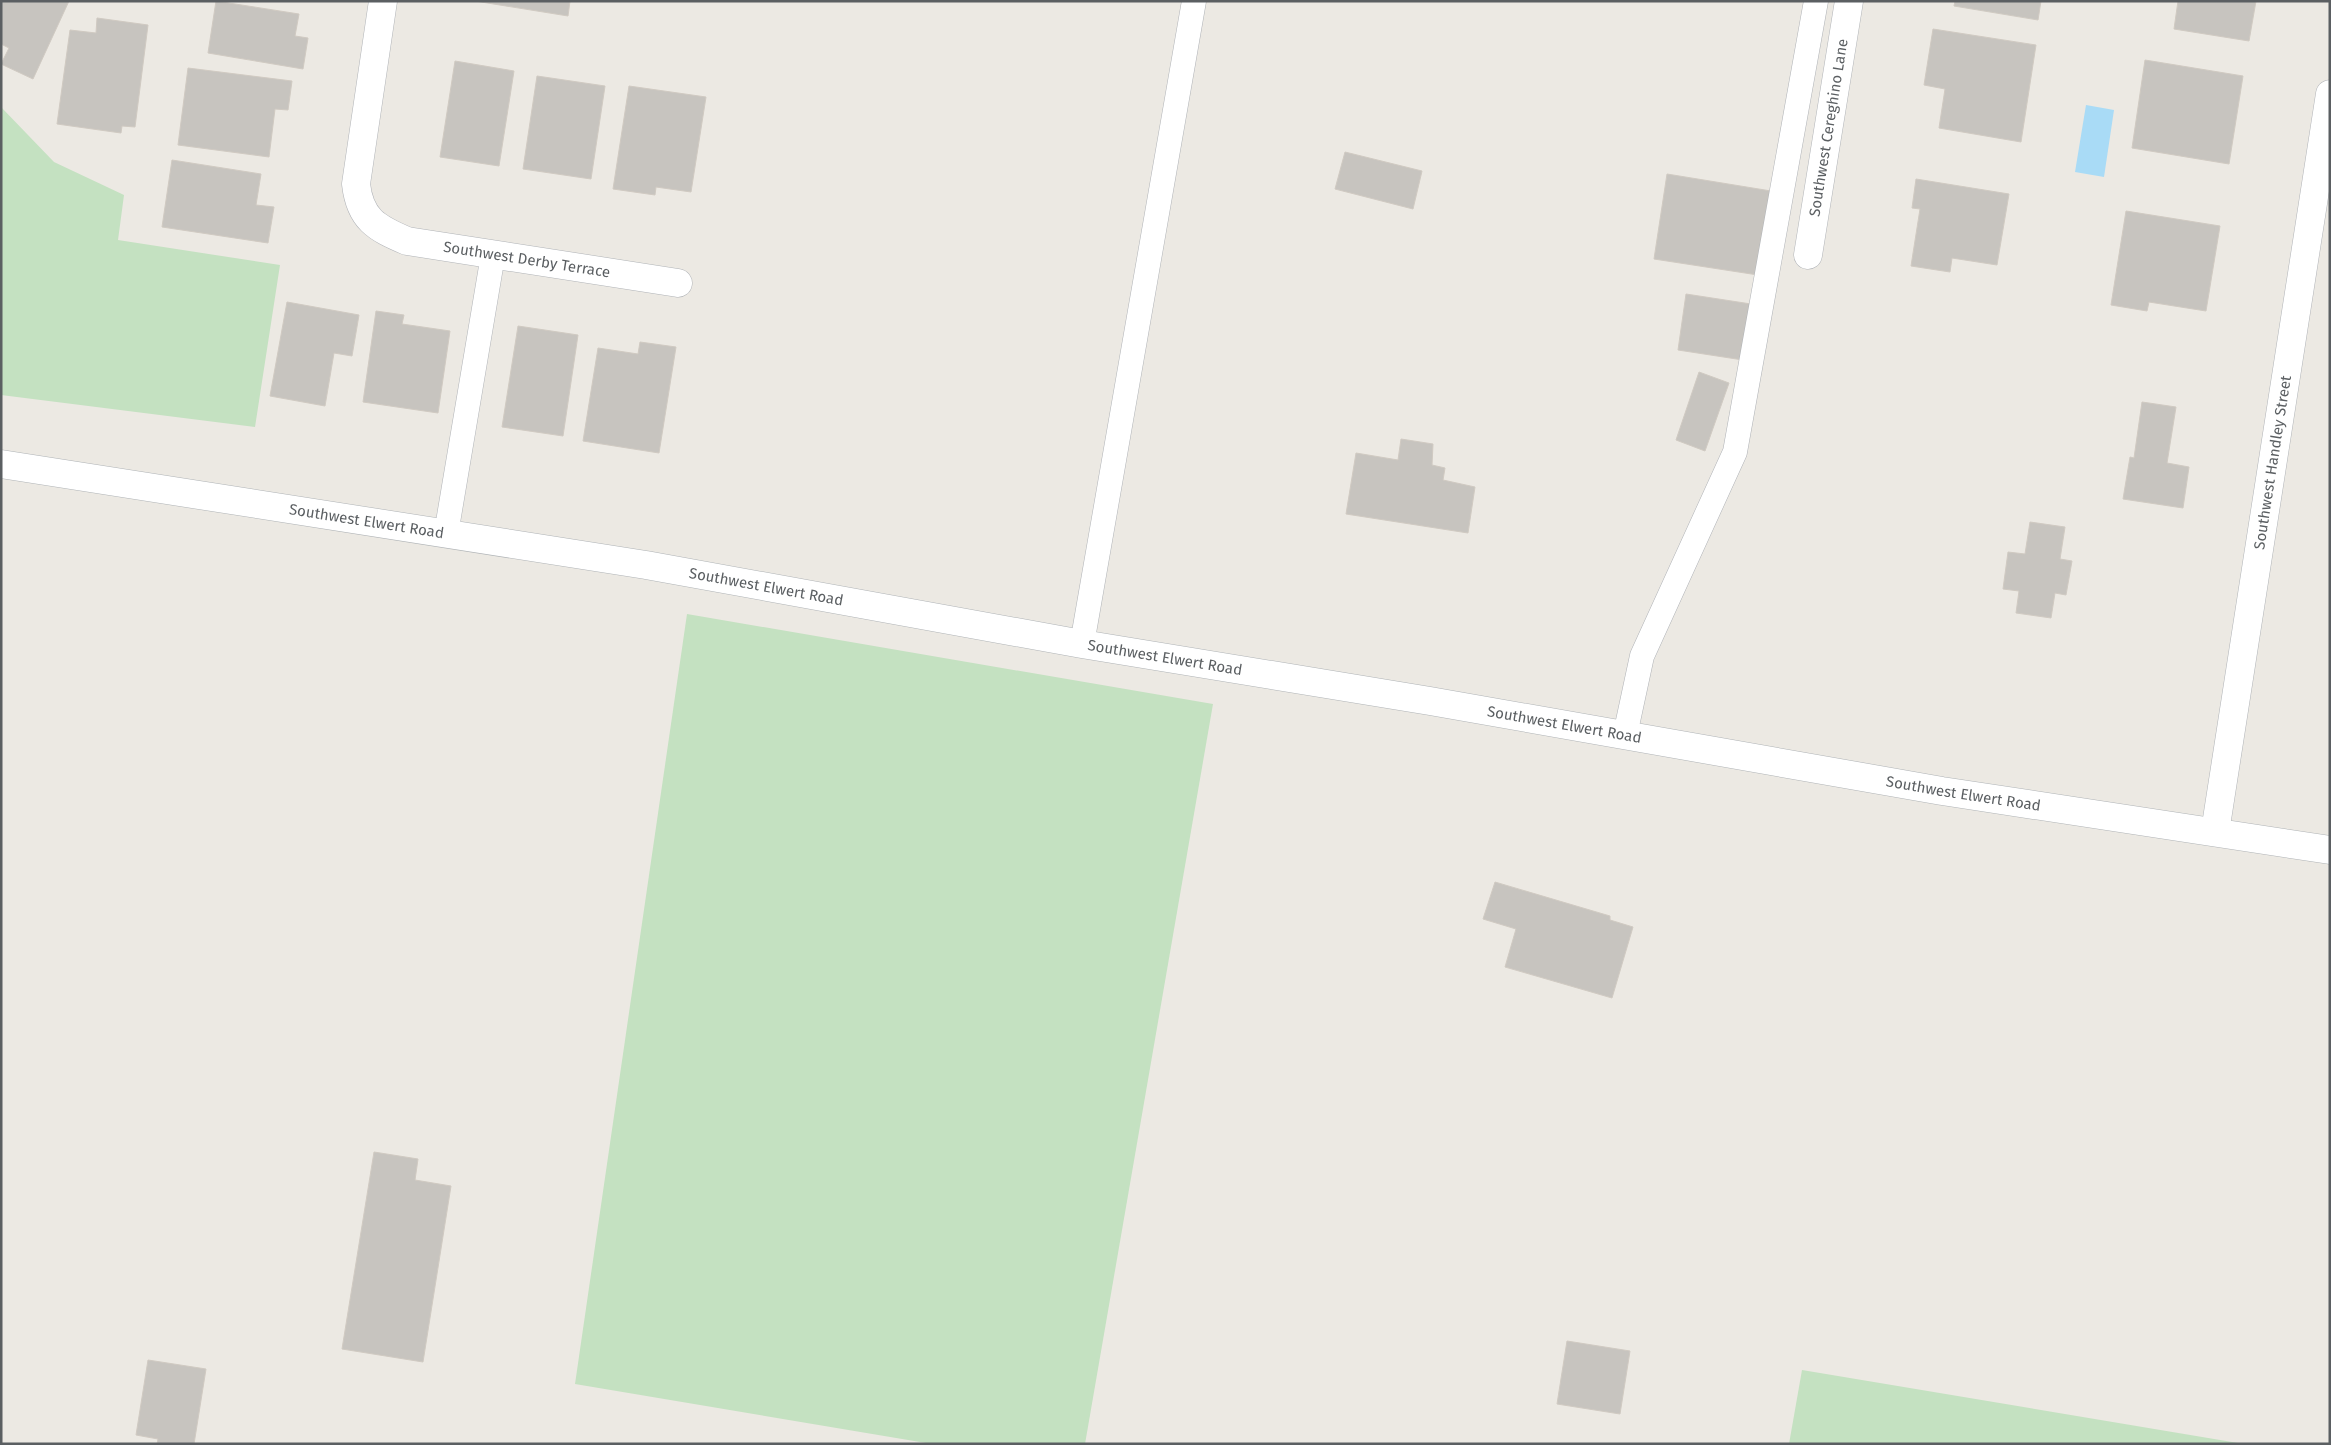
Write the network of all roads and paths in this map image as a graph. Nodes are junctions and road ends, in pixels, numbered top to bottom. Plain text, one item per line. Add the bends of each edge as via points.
1 (383, 1) edge
2 (1194, 1) edge
3 (1816, 1) edge
4 (1849, 1) edge
5 (2330, 94) edge
6 (493, 254) junction
7 (1808, 255) dead end
8 (678, 283) dead end
9 (1, 464) edge
10 (446, 534) junction
11 (1082, 644) junction
12 (1625, 735) junction
13 (2215, 832) junction
14 (2330, 850) edge

1 - 6 main road, Southwest Derby Terrace via 356,184 358,202 366,216 379,227 407,242
2 - 11 lane
3 - 12 lane via 1735,452 1642,656
4 - 7 main road, Southwest Cereghino Lane
5 - 13 main road, Southwest Handley Street
6 - 8 main road, Southwest Derby Terrace
6 - 10 lane
9 - 10 main road, Southwest Elwert Road
10 - 11 main road, Southwest Elwert Road via 646,565
11 - 12 main road, Southwest Elwert Road
12 - 13 main road, Southwest Elwert Road via 1942,791
13 - 14 main road, Southwest Elwert Road

